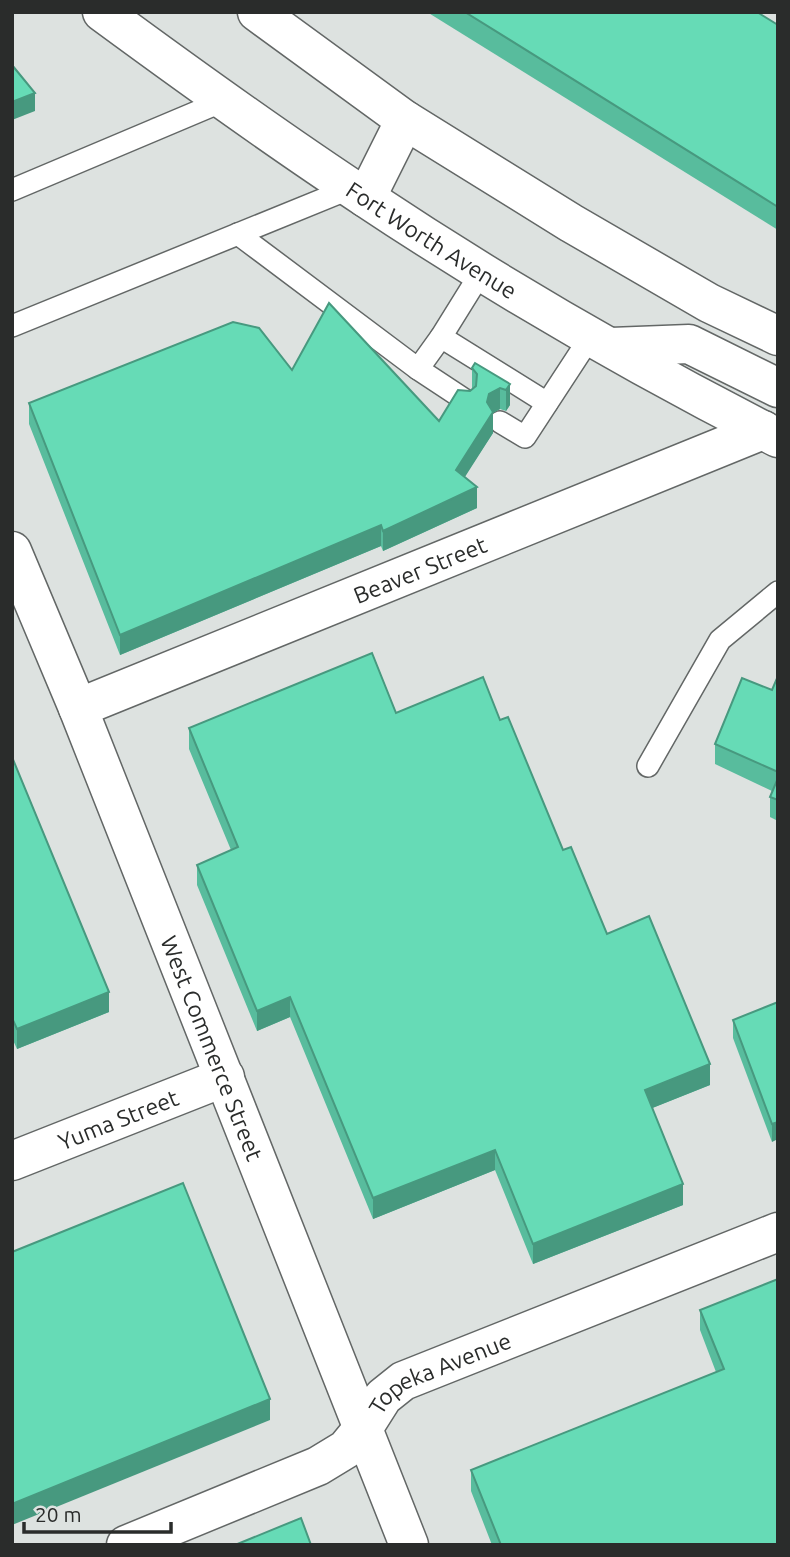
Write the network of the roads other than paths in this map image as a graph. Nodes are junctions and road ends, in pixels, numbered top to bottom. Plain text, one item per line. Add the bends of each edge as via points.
1 (102, 12) edge
2 (257, 12) edge
3 (223, 101) junction
4 (405, 120) junction
5 (12, 190) edge
6 (358, 193) junction
7 (237, 234) junction
8 (482, 271) junction
9 (12, 326) edge
10 (778, 336) edge
11 (441, 337) junction
12 (601, 342) junction
13 (418, 369) junction
14 (778, 388) edge
15 (465, 400) edge
16 (547, 403) junction
17 (499, 422) edge
18 (770, 434) edge
19 (12, 551) edge
20 (778, 592) edge
21 (78, 708) junction
22 (648, 766) dead end
23 (225, 1077) junction
24 (12, 1161) edge
25 (778, 1232) edge
26 (364, 1427) junction
27 (126, 1545) edge
28 (410, 1545) edge

1 - 3 street, Fort Worth Avenue
2 - 4 street
3 - 5 lane
3 - 6 street, Fort Worth Avenue
4 - 6 street
4 - 10 street via 709,303
6 - 7 lane
6 - 8 street, Fort Worth Avenue
7 - 9 lane
7 - 13 lane
8 - 11 lane
8 - 12 street, Fort Worth Avenue
11 - 13 lane
11 - 16 lane
12 - 14 street via 689,344
12 - 16 lane
12 - 18 street, Fort Worth Avenue
13 - 15 lane
16 - 17 lane via 525,437
18 - 21 street, Beaver Street
19 - 21 street, West Commerce Street
20 - 22 lane via 720,640
21 - 23 street, West Commerce Street
23 - 24 street, Yuma Street
23 - 26 street, West Commerce Street
25 - 26 street, Topeka Avenue via 403,1381 383,1397
26 - 27 street, Topeka Avenue via 346,1449 318,1466
26 - 28 street, West Commerce Street

